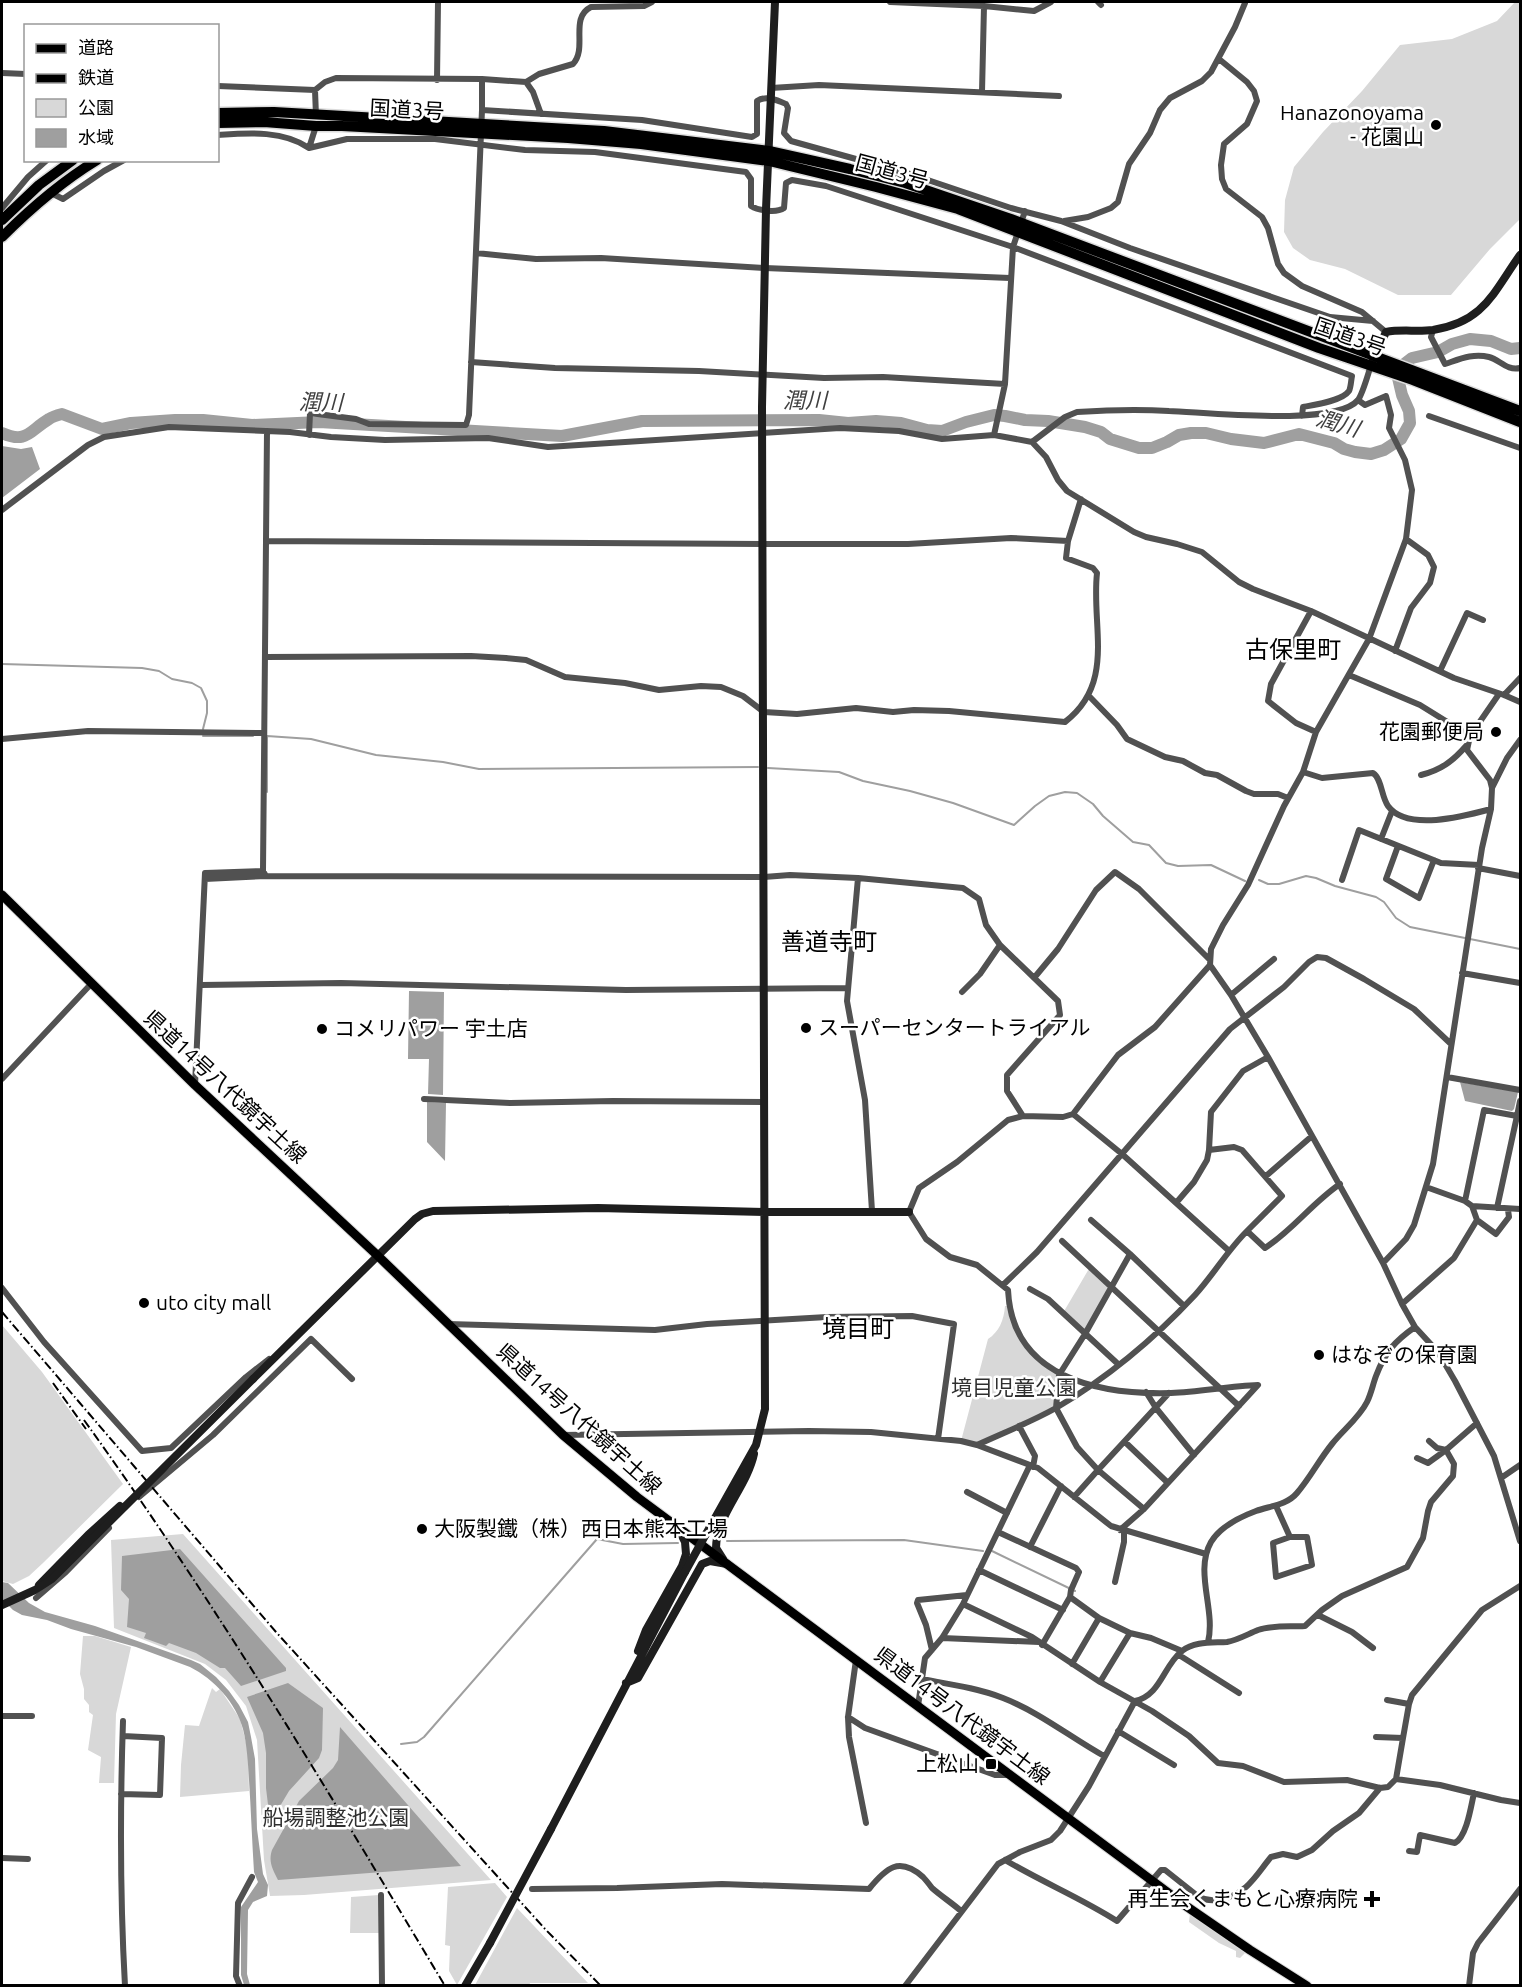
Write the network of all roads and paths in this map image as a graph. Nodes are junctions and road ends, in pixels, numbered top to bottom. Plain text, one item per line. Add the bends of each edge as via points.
1 (438, 2) edge
2 (652, 2) edge
3 (775, 2) edge
4 (890, 2) edge
5 (1051, 2) edge
6 (1247, 2) edge
7 (984, 6) junction
8 (1219, 59) junction
9 (2, 73) edge
10 (24, 74) edge
11 (482, 79) junction
12 (437, 80) junction
13 (526, 82) junction
14 (219, 86) edge
15 (771, 88) junction
16 (315, 90) junction
17 (981, 92) junction
18 (1059, 96) dead end
19 (770, 98) junction
20 (482, 110) junction
21 (219, 113) edge
22 (541, 114) junction
23 (316, 121) junction
24 (219, 123) edge
25 (481, 134) junction
26 (219, 135) edge
27 (309, 148) junction
28 (769, 156) junction
29 (45, 162) edge
30 (70, 162) edge
31 (94, 162) edge
32 (120, 162) edge
33 (50, 193) junction
34 (2, 208) edge
35 (766, 210) junction
36 (1025, 211) junction
37 (2, 220) edge
38 (1061, 221) junction
39 (1020, 227) junction
40 (2, 237) edge
41 (1014, 247) junction
42 (476, 253) junction
43 (1521, 255) edge
44 (765, 268) junction
45 (1010, 278) junction
46 (1373, 321) junction
47 (1386, 332) junction
48 (1432, 333) junction
49 (1373, 361) junction
50 (471, 362) junction
51 (1521, 368) edge
52 (762, 375) junction
53 (1416, 377) junction
54 (1005, 384) junction
55 (1358, 400) junction
56 (1521, 411) edge
57 (1302, 416) junction
58 (1429, 416) dead end
59 (1521, 422) edge
60 (267, 431) junction
61 (762, 432) junction
62 (995, 432) junction
63 (309, 433) junction
64 (1032, 442) junction
65 (1521, 448) edge
66 (1081, 499) junction
67 (2, 510) edge
68 (1406, 539) junction
69 (266, 541) junction
70 (1068, 541) junction
71 (763, 544) junction
72 (1311, 611) junction
73 (1483, 620) dead end
74 (1369, 639) junction
75 (1395, 651) junction
76 (265, 657) junction
77 (1440, 671) junction
78 (1349, 675) junction
79 (1521, 678) edge
80 (1502, 694) junction
81 (1089, 696) junction
82 (1521, 702) edge
83 (764, 712) junction
84 (1316, 732) junction
85 (264, 733) junction
86 (1470, 736) junction
87 (2, 739) edge
88 (1521, 740) edge
89 (1466, 745) junction
90 (1303, 772) junction
91 (1421, 775) dead end
92 (1492, 788) junction
93 (1288, 798) junction
94 (1491, 809) junction
95 (1392, 811) junction
96 (1381, 839) junction
97 (1398, 846) junction
98 (1434, 860) junction
99 (1479, 867) junction
100 (264, 874) junction
101 (1521, 876) edge
102 (764, 877) junction
103 (858, 878) junction
104 (1342, 880) dead end
105 (2, 895) edge
106 (1000, 945) junction
107 (1274, 958) dead end
108 (1210, 963) junction
109 (1462, 973) junction
110 (1034, 978) junction
111 (1521, 983) edge
112 (92, 984) junction
113 (201, 985) junction
114 (765, 988) junction
115 (848, 988) junction
116 (963, 992) dead end
117 (1231, 995) junction
118 (1244, 1017) junction
119 (1452, 1044) junction
120 (1268, 1057) junction
121 (1447, 1077) junction
122 (2, 1079) edge
123 (195, 1085) junction
124 (1521, 1090) edge
125 (424, 1099) dead end
126 (1521, 1101) edge
127 (765, 1102) junction
128 (1073, 1114) junction
129 (1023, 1116) junction
130 (1518, 1116) junction
131 (1518, 1129) edge
132 (1312, 1136) junction
133 (1209, 1150) junction
134 (1122, 1154) junction
135 (1266, 1176) junction
136 (1340, 1184) junction
137 (1426, 1187) junction
138 (1465, 1201) junction
139 (1176, 1203) junction
140 (1472, 1206) junction
141 (1497, 1208) junction
142 (1521, 1209) edge
143 (1508, 1210) junction
144 (872, 1211) junction
145 (765, 1212) junction
146 (909, 1212) junction
147 (1091, 1220) dead end
148 (1477, 1220) junction
149 (1247, 1231) junction
150 (1062, 1241) dead end
151 (1228, 1250) junction
152 (1130, 1254) junction
153 (377, 1255) junction
154 (1383, 1263) junction
155 (1003, 1285) junction
156 (2, 1288) edge
157 (1112, 1288) junction
158 (1030, 1290) dead end
159 (1402, 1305) junction
160 (1184, 1306) junction
161 (765, 1322) junction
162 (447, 1324) junction
163 (1415, 1327) junction
164 (1160, 1331) junction
165 (1086, 1334) junction
166 (295, 1338) junction
167 (1118, 1364) junction
168 (1059, 1375) junction
169 (352, 1379) dead end
170 (1093, 1385) junction
171 (1221, 1389) junction
172 (1146, 1392) junction
173 (1169, 1393) junction
174 (1239, 1406) junction
175 (1056, 1408) junction
176 (1156, 1408) junction
177 (1477, 1423) junction
178 (1019, 1426) junction
179 (760, 1432) junction
180 (563, 1435) junction
181 (938, 1439) junction
182 (1429, 1441) dead end
183 (1125, 1442) junction
184 (977, 1444) junction
185 (756, 1445) junction
186 (1446, 1450) junction
187 (1194, 1455) junction
188 (1417, 1458) dead end
189 (1521, 1465) edge
190 (1032, 1466) junction
191 (1098, 1470) junction
192 (1501, 1478) junction
193 (1168, 1483) junction
194 (1061, 1486) junction
195 (967, 1492) dead end
196 (1074, 1497) junction
197 (126, 1499) dead end
198 (1276, 1506) junction
199 (1144, 1509) junction
200 (1007, 1513) junction
201 (678, 1528) junction
202 (1122, 1530) junction
203 (998, 1532) junction
204 (1290, 1537) junction
205 (1521, 1541) edge
206 (1030, 1547) junction
207 (1206, 1554) junction
208 (727, 1564) junction
209 (979, 1570) junction
210 (1115, 1582) dead end
211 (1521, 1586) edge
212 (36, 1594) junction
213 (967, 1595) junction
214 (1070, 1597) junction
215 (963, 1604) junction
216 (2, 1605) edge
217 (1063, 1610) junction
218 (1318, 1615) junction
219 (1099, 1618) junction
220 (1130, 1633) junction
221 (942, 1638) junction
222 (1208, 1642) junction
223 (1040, 1643) junction
224 (1373, 1648) dead end
225 (932, 1650) junction
226 (1180, 1653) junction
227 (856, 1660) junction
228 (1072, 1664) junction
229 (635, 1666) junction
230 (921, 1679) junction
231 (1100, 1682) junction
232 (626, 1683) junction
233 (1239, 1694) dead end
234 (1387, 1700) dead end
235 (1135, 1701) junction
236 (1409, 1704) junction
237 (918, 1706) junction
238 (2, 1716) edge
239 (32, 1716) dead end
240 (848, 1717) junction
241 (123, 1721) dead end
242 (1118, 1731) junction
243 (123, 1736) junction
244 (1376, 1737) dead end
245 (1402, 1738) junction
246 (1104, 1756) junction
247 (1174, 1765) dead end
248 (1010, 1775) junction
249 (1396, 1779) junction
250 (1380, 1788) junction
251 (1474, 1793) junction
252 (121, 1794) junction
253 (1521, 1803) edge
254 (1069, 1819) junction
255 (866, 1823) dead end
256 (1409, 1851) dead end
257 (2, 1858) edge
258 (28, 1859) dead end
259 (1005, 1860) junction
260 (252, 1877) dead end
261 (1151, 1880) junction
262 (532, 1889) dead end
263 (1521, 1889) edge
264 (381, 1895) dead end
265 (962, 1911) junction
266 (125, 1986) edge
267 (240, 1986) edge
268 (382, 1986) edge
269 (465, 1986) edge
270 (905, 1986) edge
271 (1307, 1986) edge
272 (1469, 1986) edge

1 - 12 street
2 - 13 street via 644,6 585,10 577,60
3 - 15 street
4 - 7 street
5 - 7 street via 1034,11
6 - 8 street
7 - 17 street
8 - 38 street via 1203,81 1170,98 1160,110 1129,164 1118,202 1088,217
8 - 46 street via 1247,82 1257,101 1247,124 1224,144 1221,165 1226,189 1262,217 1284,273
9 - 10 street
11 - 12 street
11 - 13 street
11 - 20 street
12 - 16 street via 336,78
13 - 22 street
14 - 16 street
15 - 17 street via 819,85
15 - 19 street
16 - 23 street
17 - 18 street
19 - 22 street via 757,101 757,134 752,138 642,120
19 - 28 street
19 - 36 street via 788,108 784,133 791,141
20 - 22 street
20 - 25 street
21 - 23 highway, 国道3号 via 274,112
23 - 24 highway, 国道3号
23 - 25 highway, 国道3号
23 - 27 street
25 - 27 street via 435,139 347,139
25 - 28 highway, 国道3号 via 604,131
25 - 35 street via 525,150 595,152 746,172 751,179 752,206
25 - 42 street
26 - 27 street via 273,135
28 - 35 street
28 - 39 highway, 国道3号 via 905,183
29 - 34 street
30 - 37 highway
31 - 33 highway
32 - 33 street via 63,200
33 - 40 highway
35 - 41 street via 784,208 786,183 792,180 847,192
35 - 44 street
36 - 38 street
36 - 39 street
38 - 46 street via 1330,317
39 - 41 street
39 - 49 highway, 国道3号
41 - 45 street
41 - 57 street via 1353,376 1349,391 1330,401 1303,407
42 - 44 street
42 - 50 street
43 - 48 street via 1475,315
44 - 45 street
44 - 52 street
45 - 54 street
46 - 47 street
47 - 48 street
47 - 49 street
48 - 51 street via 1445,364 1477,355
49 - 53 highway, 国道3号
49 - 55 street
50 - 52 street
50 - 63 street via 466,425 369,424 310,413
52 - 54 street
52 - 61 street
53 - 56 highway, 国道3号
53 - 59 highway, 国道3号
54 - 62 street
55 - 57 street via 1343,409
55 - 68 street via 1365,405 1386,396 1391,415 1389,428 1405,460 1412,490
57 - 64 street via 1166,410 1077,412
58 - 65 street
60 - 63 street
60 - 67 street via 169,427 104,437
60 - 69 street
61 - 62 street via 840,428 899,431 942,440
61 - 63 street via 548,447 488,438 385,440
61 - 71 street
62 - 64 street
64 - 66 street via 1067,491
66 - 70 street
66 - 72 street via 1134,532 1202,552 1239,582
68 - 74 street
68 - 75 street via 1428,555 1434,567 1430,583 1411,608
69 - 71 street
69 - 76 street
70 - 71 street via 1011,538 908,544
70 - 81 street via 1066,558 1097,573 1094,592 1099,653
71 - 83 street
72 - 74 street
72 - 84 street via 1270,684 1268,700 1296,723
73 - 77 street via 1467,613
74 - 75 street
74 - 78 street
75 - 77 street
76 - 83 street via 471,656 526,660 565,677 659,690 721,687 743,696
76 - 85 street
77 - 80 street
78 - 84 street
78 - 86 street via 1419,705
79 - 80 street
80 - 82 street
80 - 86 street
81 - 83 street via 1065,722 961,712 856,708 797,714
81 - 93 street via 1127,739 1254,794
83 - 102 street
84 - 90 street
85 - 87 street via 88,731
85 - 100 street
86 - 89 street
88 - 92 street
89 - 91 street via 1456,758
89 - 92 street via 1491,780
90 - 93 street
90 - 95 street via 1322,778 1373,773
92 - 94 street
93 - 108 street via 1248,885 1211,949
94 - 95 street via 1417,820
94 - 99 street
95 - 96 street
96 - 97 street
96 - 104 street via 1359,830
97 - 98 street
97 - 98 street via 1386,879 1419,898
98 - 99 street
99 - 101 street
99 - 109 street
100 - 102 street
100 - 113 street via 206,873
102 - 103 street
102 - 114 street
103 - 106 street via 963,888 979,899 986,925
103 - 115 street
105 - 112 main road, 県道14号八代鏡宇土線
106 - 110 street
106 - 116 street
107 - 117 street
108 - 110 street via 1139,890 1115,872 1096,890
108 - 117 street
108 - 128 street via 1155,1027 1118,1055
109 - 111 street
109 - 119 street
110 - 129 street via 1058,1001 1061,1010 1007,1075 1007,1091
112 - 122 street
112 - 123 main road, 県道14号八代鏡宇土線
113 - 114 street
113 - 123 street
114 - 115 street
114 - 127 street
115 - 144 street via 865,1100
117 - 118 street
118 - 119 street via 1309,962 1317,957 1326,958 1414,1009
118 - 120 street
118 - 134 street
119 - 121 street
120 - 132 street
120 - 133 street via 1243,1071 1211,1112
121 - 124 street
121 - 137 street
123 - 153 main road, 県道14号八代鏡宇土線
125 - 127 street via 510,1103
126 - 130 street
127 - 145 street
128 - 129 street
128 - 134 street
129 - 146 street via 1008,1120 919,1188
130 - 131 street
130 - 138 street via 1484,1110
131 - 141 street
132 - 135 street
132 - 136 street
133 - 135 street via 1242,1150
133 - 139 street via 1199,1174
134 - 139 street
134 - 155 street
135 - 149 street via 1282,1196
136 - 149 street via 1265,1248
136 - 154 street
137 - 138 street
137 - 154 street via 1414,1225
138 - 140 street
139 - 151 street
140 - 141 street
140 - 148 street
141 - 143 street
142 - 143 street
143 - 148 street via 1509,1217 1496,1234
144 - 145 street
144 - 146 street
145 - 153 street via 598,1208 433,1211 415,1219
145 - 161 street
146 - 155 street via 931,1243 950,1257 977,1265
147 - 152 street
148 - 159 street via 1454,1258
149 - 151 street
150 - 157 street
151 - 160 street via 1225,1259
152 - 157 street
152 - 160 street
153 - 162 main road, 県道14号八代鏡宇土線
153 - 166 street
154 - 159 street
155 - 168 street via 1008,1290 1015,1328 1027,1347
156 - 166 street via 44,1342 142,1451 171,1448 246,1377
157 - 164 street
157 - 165 street
158 - 165 street via 1047,1299
159 - 163 street
160 - 164 street
161 - 162 street via 655,1330
161 - 179 street via 765,1408
161 - 181 street via 912,1316 954,1324
162 - 180 main road, 県道14号八代鏡宇土線
163 - 177 street via 1438,1352
163 - 198 street via 1395,1341 1359,1414 1296,1494
164 - 167 street
164 - 171 street
165 - 167 street
165 - 168 street
166 - 212 street, bridge
167 - 170 street
168 - 170 street
168 - 175 street
169 - 212 street via 311,1339 213,1435 134,1502 66,1572
170 - 172 street
170 - 175 street
171 - 173 street
171 - 174 street
171 - 174 street via 1258,1385
172 - 173 street
172 - 176 street
173 - 176 street
174 - 187 street
175 - 178 street
175 - 191 street via 1077,1447
176 - 183 street
176 - 187 street
177 - 186 street
177 - 192 street
178 - 184 street
178 - 190 street via 1035,1456
179 - 180 street
179 - 181 street via 871,1432
179 - 185 street
180 - 201 main road, 県道14号八代鏡宇土線
181 - 184 street
182 - 186 street
183 - 191 street
183 - 193 street
184 - 190 street
185 - 208 street via 751,1467 718,1531 717,1552
185 - 229 street, bridge
186 - 188 street via 1428,1463
186 - 218 street via 1454,1464 1453,1476 1431,1502 1424,1538 1407,1568 1342,1596
187 - 193 street
189 - 192 street
190 - 194 street
190 - 200 street
191 - 196 street
191 - 199 street
192 - 205 street
193 - 199 street
194 - 196 street
194 - 206 street
195 - 200 street
196 - 202 street via 1110,1526
197 - 212 street via 88,1534
198 - 204 street
198 - 207 street via 1226,1527 1211,1542
199 - 202 street
200 - 203 street
201 - 208 main road, 県道14号八代鏡宇土線
201 - 229 street via 686,1554 646,1630
202 - 207 street
202 - 210 street via 1124,1542
203 - 206 street
203 - 209 street
204 - 204 street via 1273,1543 1276,1577 1312,1565 1307,1537
206 - 214 street via 1076,1568 1079,1572
207 - 222 street via 1211,1620
208 - 227 main road, 県道14号八代鏡宇土線
208 - 232 street via 702,1564 638,1678
209 - 213 street
209 - 217 street
211 - 236 street via 1482,1611 1412,1695
212 - 216 street, bridge
213 - 215 street
213 - 225 street via 918,1600
214 - 217 street
214 - 219 street
215 - 221 street
215 - 223 street
217 - 223 street
218 - 222 street via 1305,1626 1269,1627 1228,1641
218 - 224 street
219 - 220 street
219 - 228 street
220 - 226 street via 1151,1638
220 - 231 street
221 - 223 street
221 - 225 street
222 - 226 street
223 - 228 street
225 - 230 street via 925,1658
226 - 233 street
226 - 235 street via 1158,1686
227 - 237 main road, 県道14号八代鏡宇土線
227 - 240 street
228 - 231 street
229 - 232 street
230 - 237 street
230 - 246 street via 1004,1698
231 - 235 street
232 - 269 street, bridge
234 - 236 street
235 - 242 street
235 - 250 street via 1189,1736 1218,1763 1243,1766 1284,1782 1347,1780
236 - 245 street
237 - 248 main road, 県道14号八代鏡宇土線
238 - 239 street
240 - 248 street via 865,1728 995,1775
240 - 255 street
241 - 243 street
242 - 246 street
242 - 247 street
243 - 252 street
243 - 252 street via 162,1738 160,1795
244 - 245 street
245 - 249 street
246 - 254 street
248 - 254 main road, 県道14号八代鏡宇土線
249 - 250 street via 1388,1787
249 - 251 street
250 - 261 street via 1359,1813 1312,1850 1297,1857 1271,1857 1252,1883 1236,1895 1205,1900 1165,1870 1157,1872
251 - 253 street
251 - 256 street via 1458,1842 1420,1835 1417,1852
252 - 266 street
254 - 259 street via 1051,1840
254 - 261 main road, 県道14号八代鏡宇土線
257 - 258 street
259 - 261 street via 1117,1921
259 - 265 street
260 - 267 street via 238,1903 236,1976
261 - 271 main road, 県道14号八代鏡宇土線
262 - 265 street via 722,1884 869,1889 889,1868 898,1865 923,1877
263 - 272 street via 1478,1943
264 - 268 street
265 - 270 street

